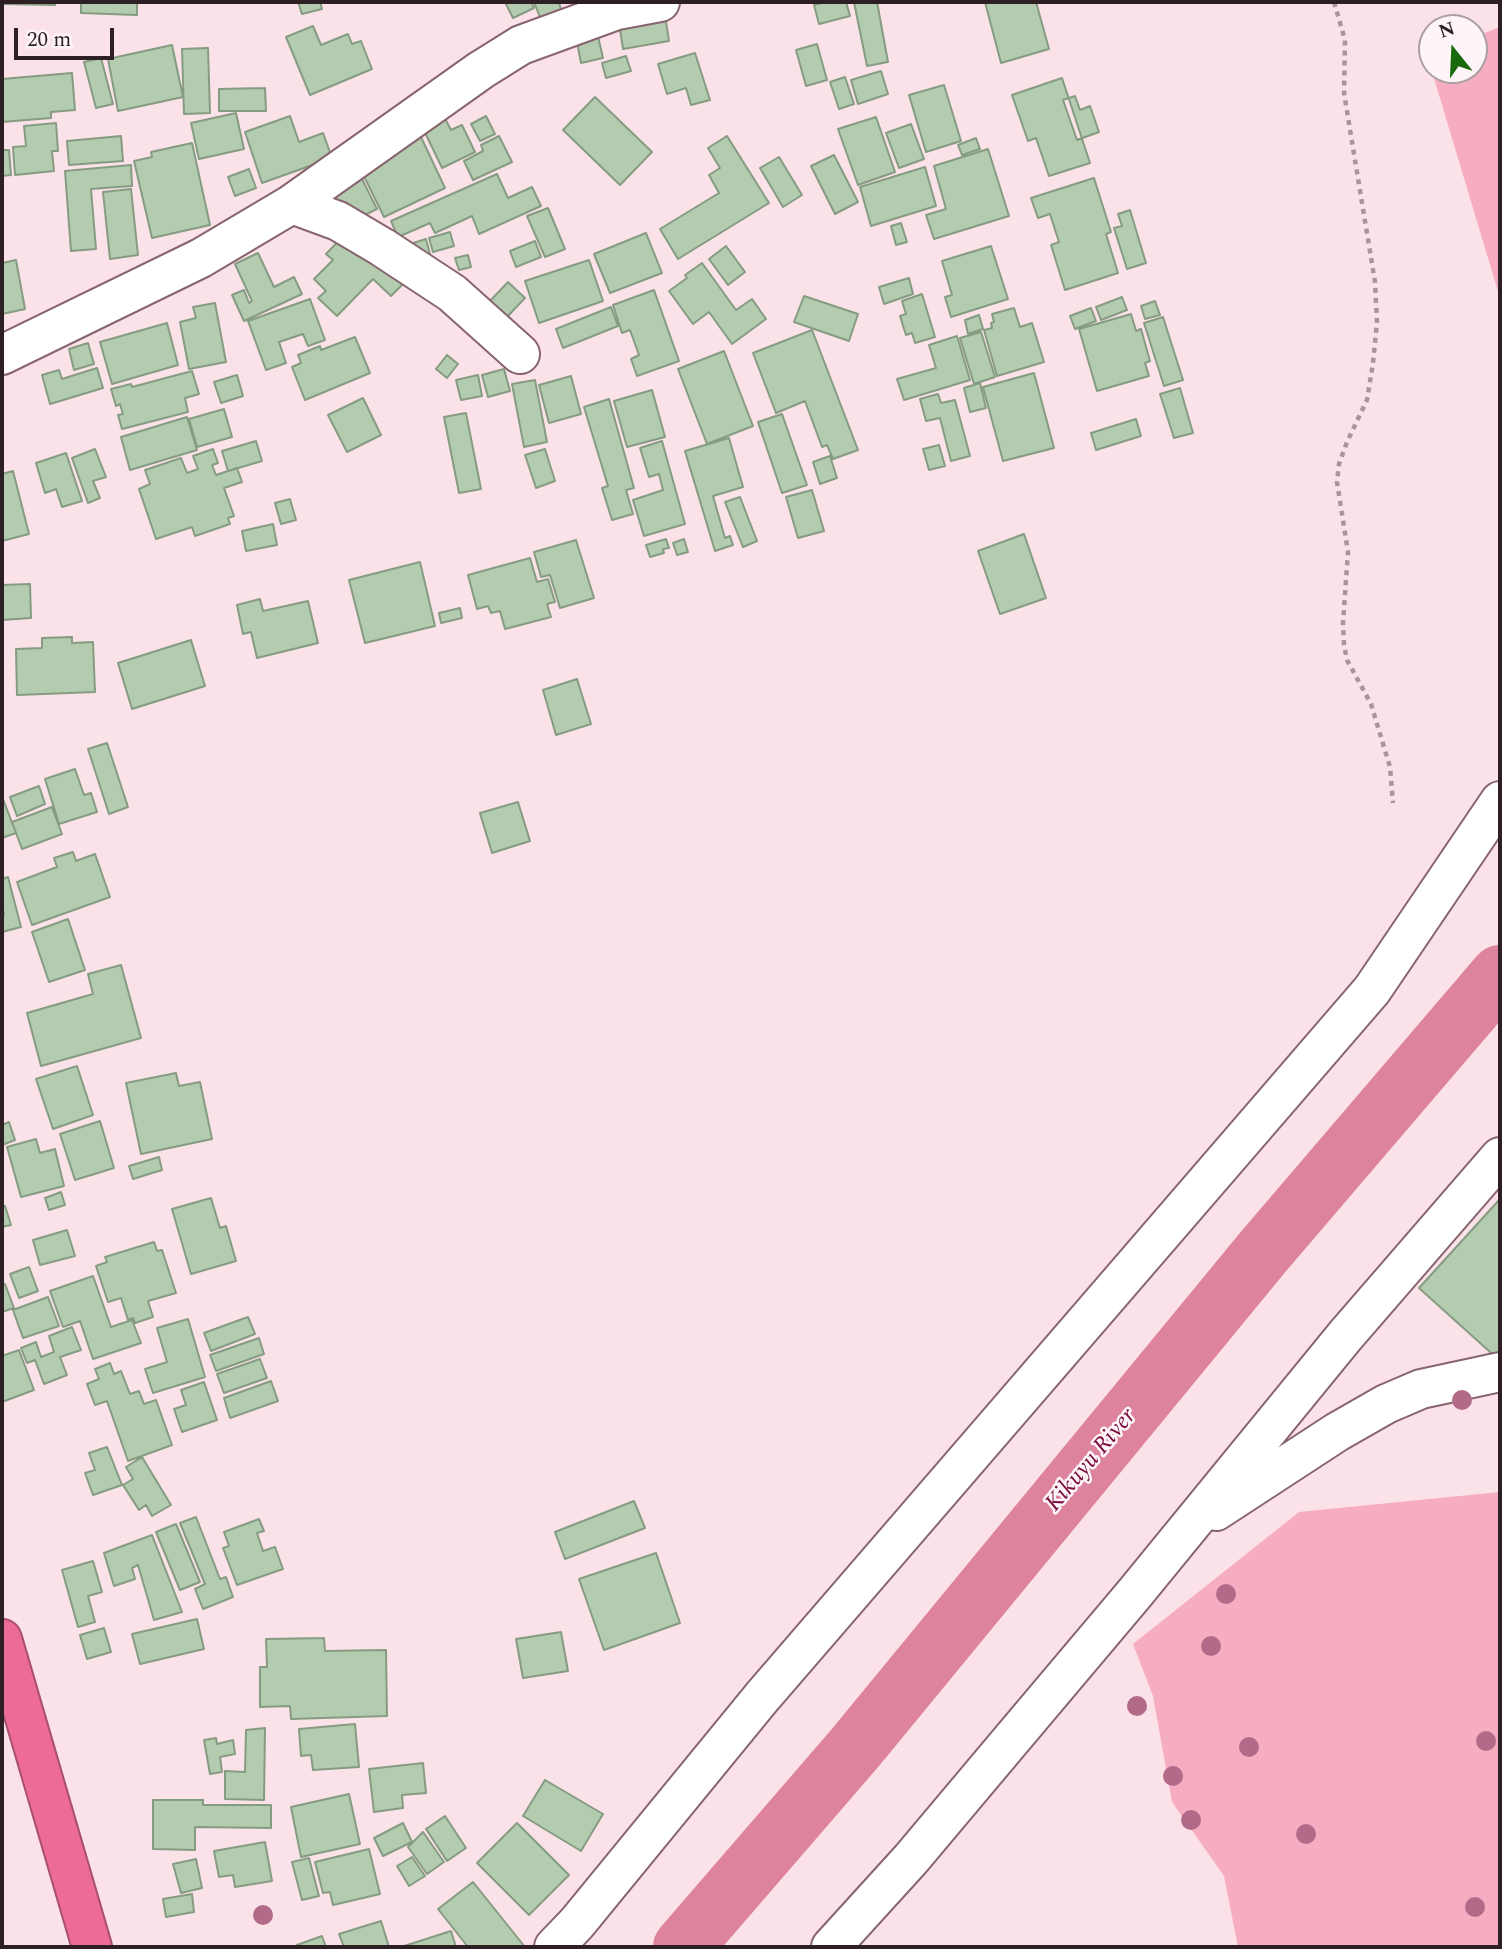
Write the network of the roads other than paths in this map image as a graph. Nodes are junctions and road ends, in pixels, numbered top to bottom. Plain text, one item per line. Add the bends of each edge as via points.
1 (660, 2) edge
2 (292, 204) junction
3 (520, 354) dead end
4 (2, 355) edge
5 (1500, 801) edge
6 (1500, 1157) edge
7 (1500, 1373) edge
8 (1184, 1533) junction
9 (2, 1639) edge
10 (92, 1947) edge
11 (554, 1947) edge
12 (831, 1947) edge

1 - 2 street via 617,10 520,45
2 - 3 street via 338,221 452,293
2 - 4 street via 201,258
5 - 11 street via 1372,990 762,1697
6 - 8 street
7 - 8 street via 1421,1389 1386,1404
8 - 12 street
9 - 10 highway

